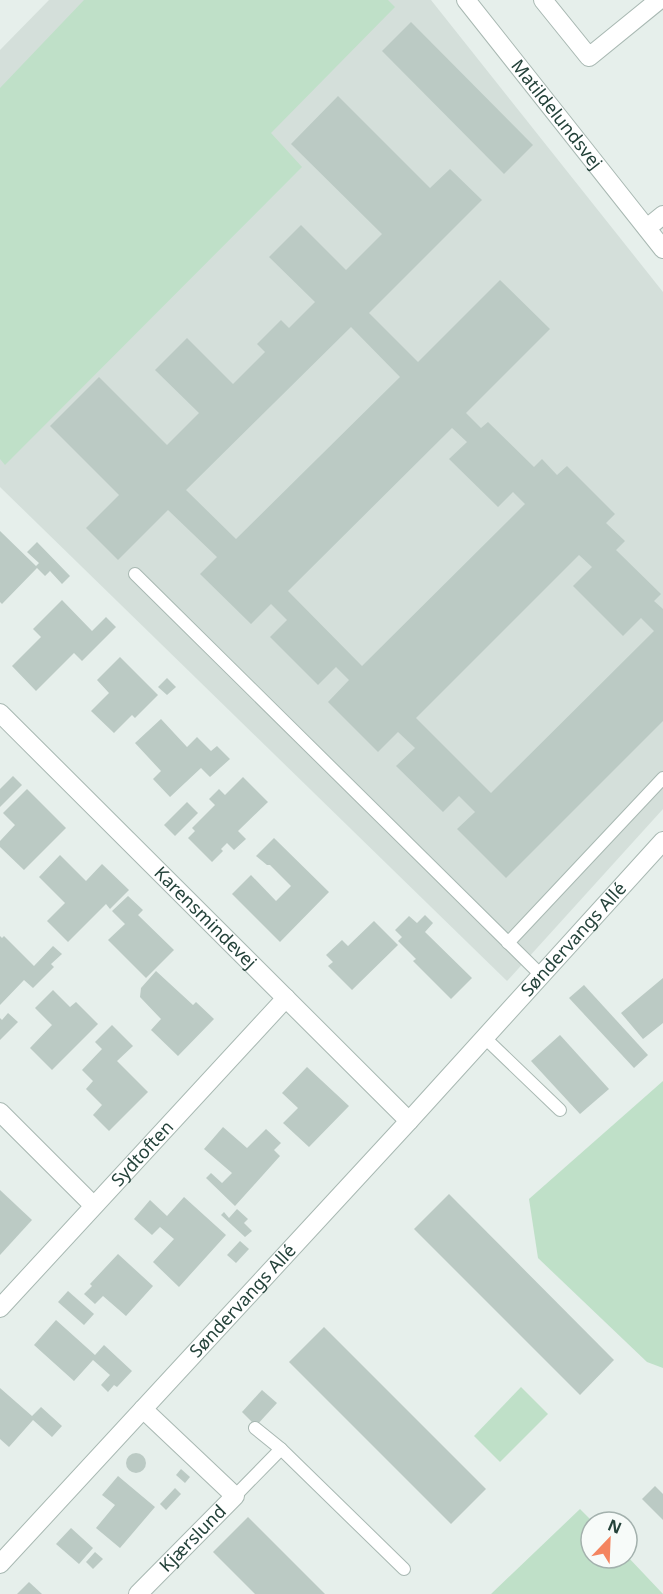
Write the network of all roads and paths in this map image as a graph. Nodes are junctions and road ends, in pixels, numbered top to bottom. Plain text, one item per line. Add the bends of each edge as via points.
1 (466, 0) edge
2 (543, 0) edge
3 (660, 0) edge
4 (663, 215) edge
5 (647, 228) junction
6 (663, 249) edge
7 (135, 574) dead end
8 (0, 713) edge
9 (663, 778) edge
10 (663, 842) edge
11 (508, 943) junction
12 (542, 976) junction
13 (286, 998) junction
14 (485, 1038) junction
15 (560, 1110) dead end
16 (0, 1112) edge
17 (409, 1121) junction
18 (93, 1205) junction
19 (0, 1308) edge
20 (144, 1409) junction
21 (255, 1428) dead end
22 (281, 1449) junction
23 (235, 1496) junction
24 (0, 1563) edge
25 (404, 1569) dead end
26 (138, 1594) edge

1 - 5 street, Matildelundsvej
2 - 3 street via 589,57
4 - 5 street
5 - 6 street, Matildelundsvej
7 - 11 lane
8 - 13 street, Karensmindevej
9 - 11 lane
10 - 12 street, Søndervangs Allé
11 - 12 lane
12 - 14 street, Søndervangs Allé
13 - 17 street, Karensmindevej
13 - 18 street, Sydtoften
14 - 15 lane
14 - 17 street, Søndervangs Allé
16 - 18 street
17 - 20 street, Søndervangs Allé
18 - 19 street, Sydtoften
20 - 23 street, Kjærslund
20 - 24 street, Søndervangs Allé
21 - 22 lane
22 - 23 lane
22 - 25 lane
23 - 26 street, Kjærslund

